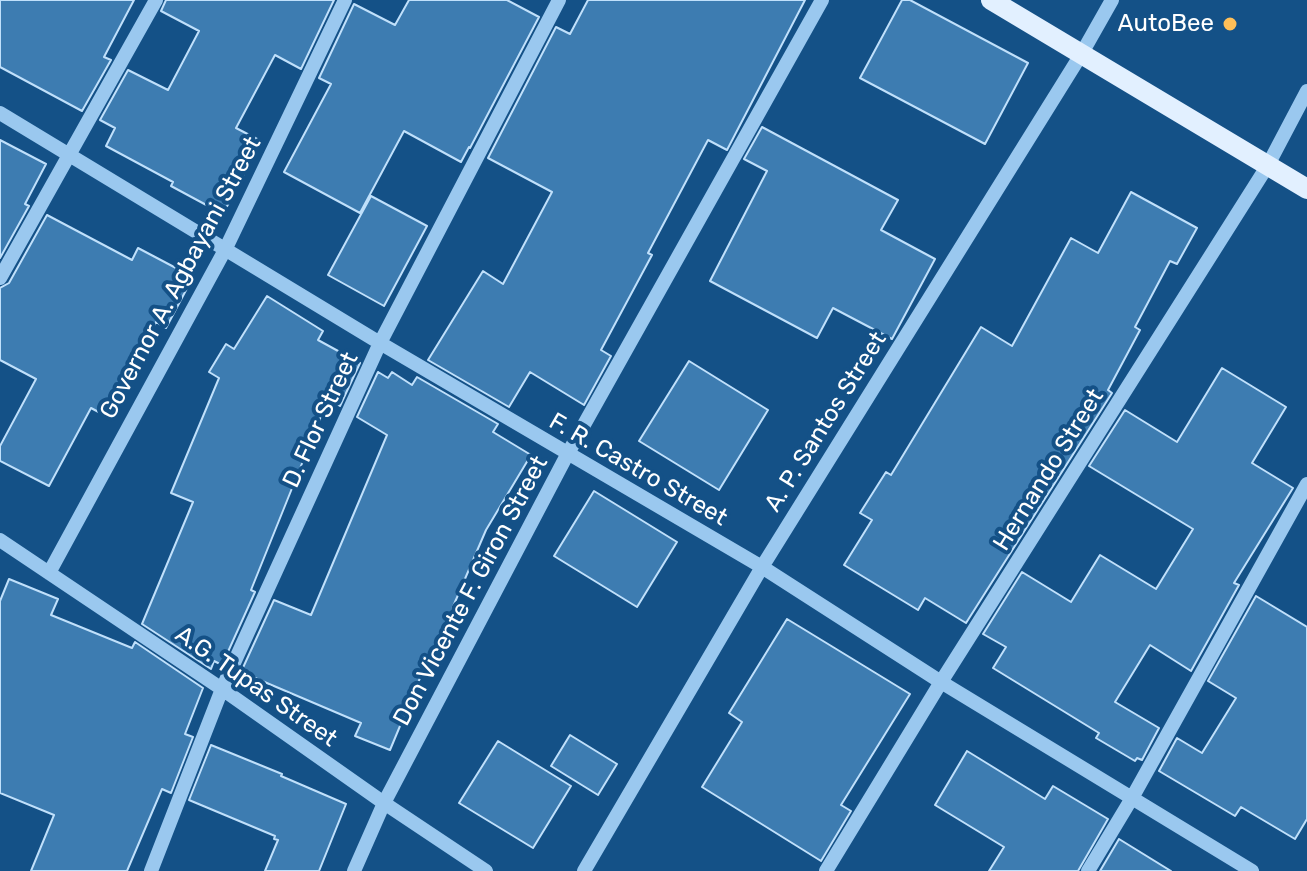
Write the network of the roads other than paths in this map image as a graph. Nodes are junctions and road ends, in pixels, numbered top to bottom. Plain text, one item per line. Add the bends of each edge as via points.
1 (156, 0) edge
2 (345, 0) edge
3 (559, 0) edge
4 (822, 0) edge
5 (991, 0) edge
6 (1112, 0) edge
7 (1082, 53) junction
8 (1307, 91) edge
9 (0, 113) edge
10 (70, 155) junction
11 (1268, 165) junction
12 (1307, 189) edge
13 (226, 248) junction
14 (0, 278) edge
15 (380, 343) junction
16 (567, 455) junction
17 (1307, 484) edge
18 (0, 540) edge
19 (762, 567) junction
20 (49, 573) junction
21 (941, 682) junction
22 (222, 689) junction
23 (1132, 798) junction
24 (384, 803) junction
25 (151, 871) edge
26 (354, 871) edge
27 (486, 871) edge
28 (584, 871) edge
29 (826, 871) edge
30 (1088, 871) edge
31 (1252, 871) edge

1 - 10 street
2 - 13 street, Governor A. Agbayani Street
3 - 15 street, D. Flor Street
4 - 16 street, Don Vicente F. Giron Street
5 - 7 main road
6 - 7 street, A. P. Santos Street
7 - 11 main road
7 - 19 street, A. P. Santos Street
8 - 11 street, Hernando Street
9 - 10 street, F. R. Castro Street
10 - 13 street, F. R. Castro Street
10 - 14 street
11 - 12 main road
11 - 21 street, Hernando Street
13 - 15 street, F. R. Castro Street
13 - 20 street, Governor A. Agbayani Street
15 - 16 street, F. R. Castro Street
15 - 22 street, D. Flor Street
16 - 19 street, F. R. Castro Street
16 - 24 street, Don Vicente F. Giron Street
17 - 23 street
18 - 20 street, A.G. Tupas Street
19 - 21 street, F. R. Castro Street
19 - 28 street, A. P. Santos Street
20 - 22 street, A.G. Tupas Street
21 - 23 street, F. R. Castro Street
21 - 29 street, Hernando Street
22 - 24 street, A.G. Tupas Street
22 - 25 street, D. Flor Street
23 - 30 street
23 - 31 street, F. R. Castro Street
24 - 26 street, Don Vicente F. Giron Street
24 - 27 street, A.G. Tupas Street

